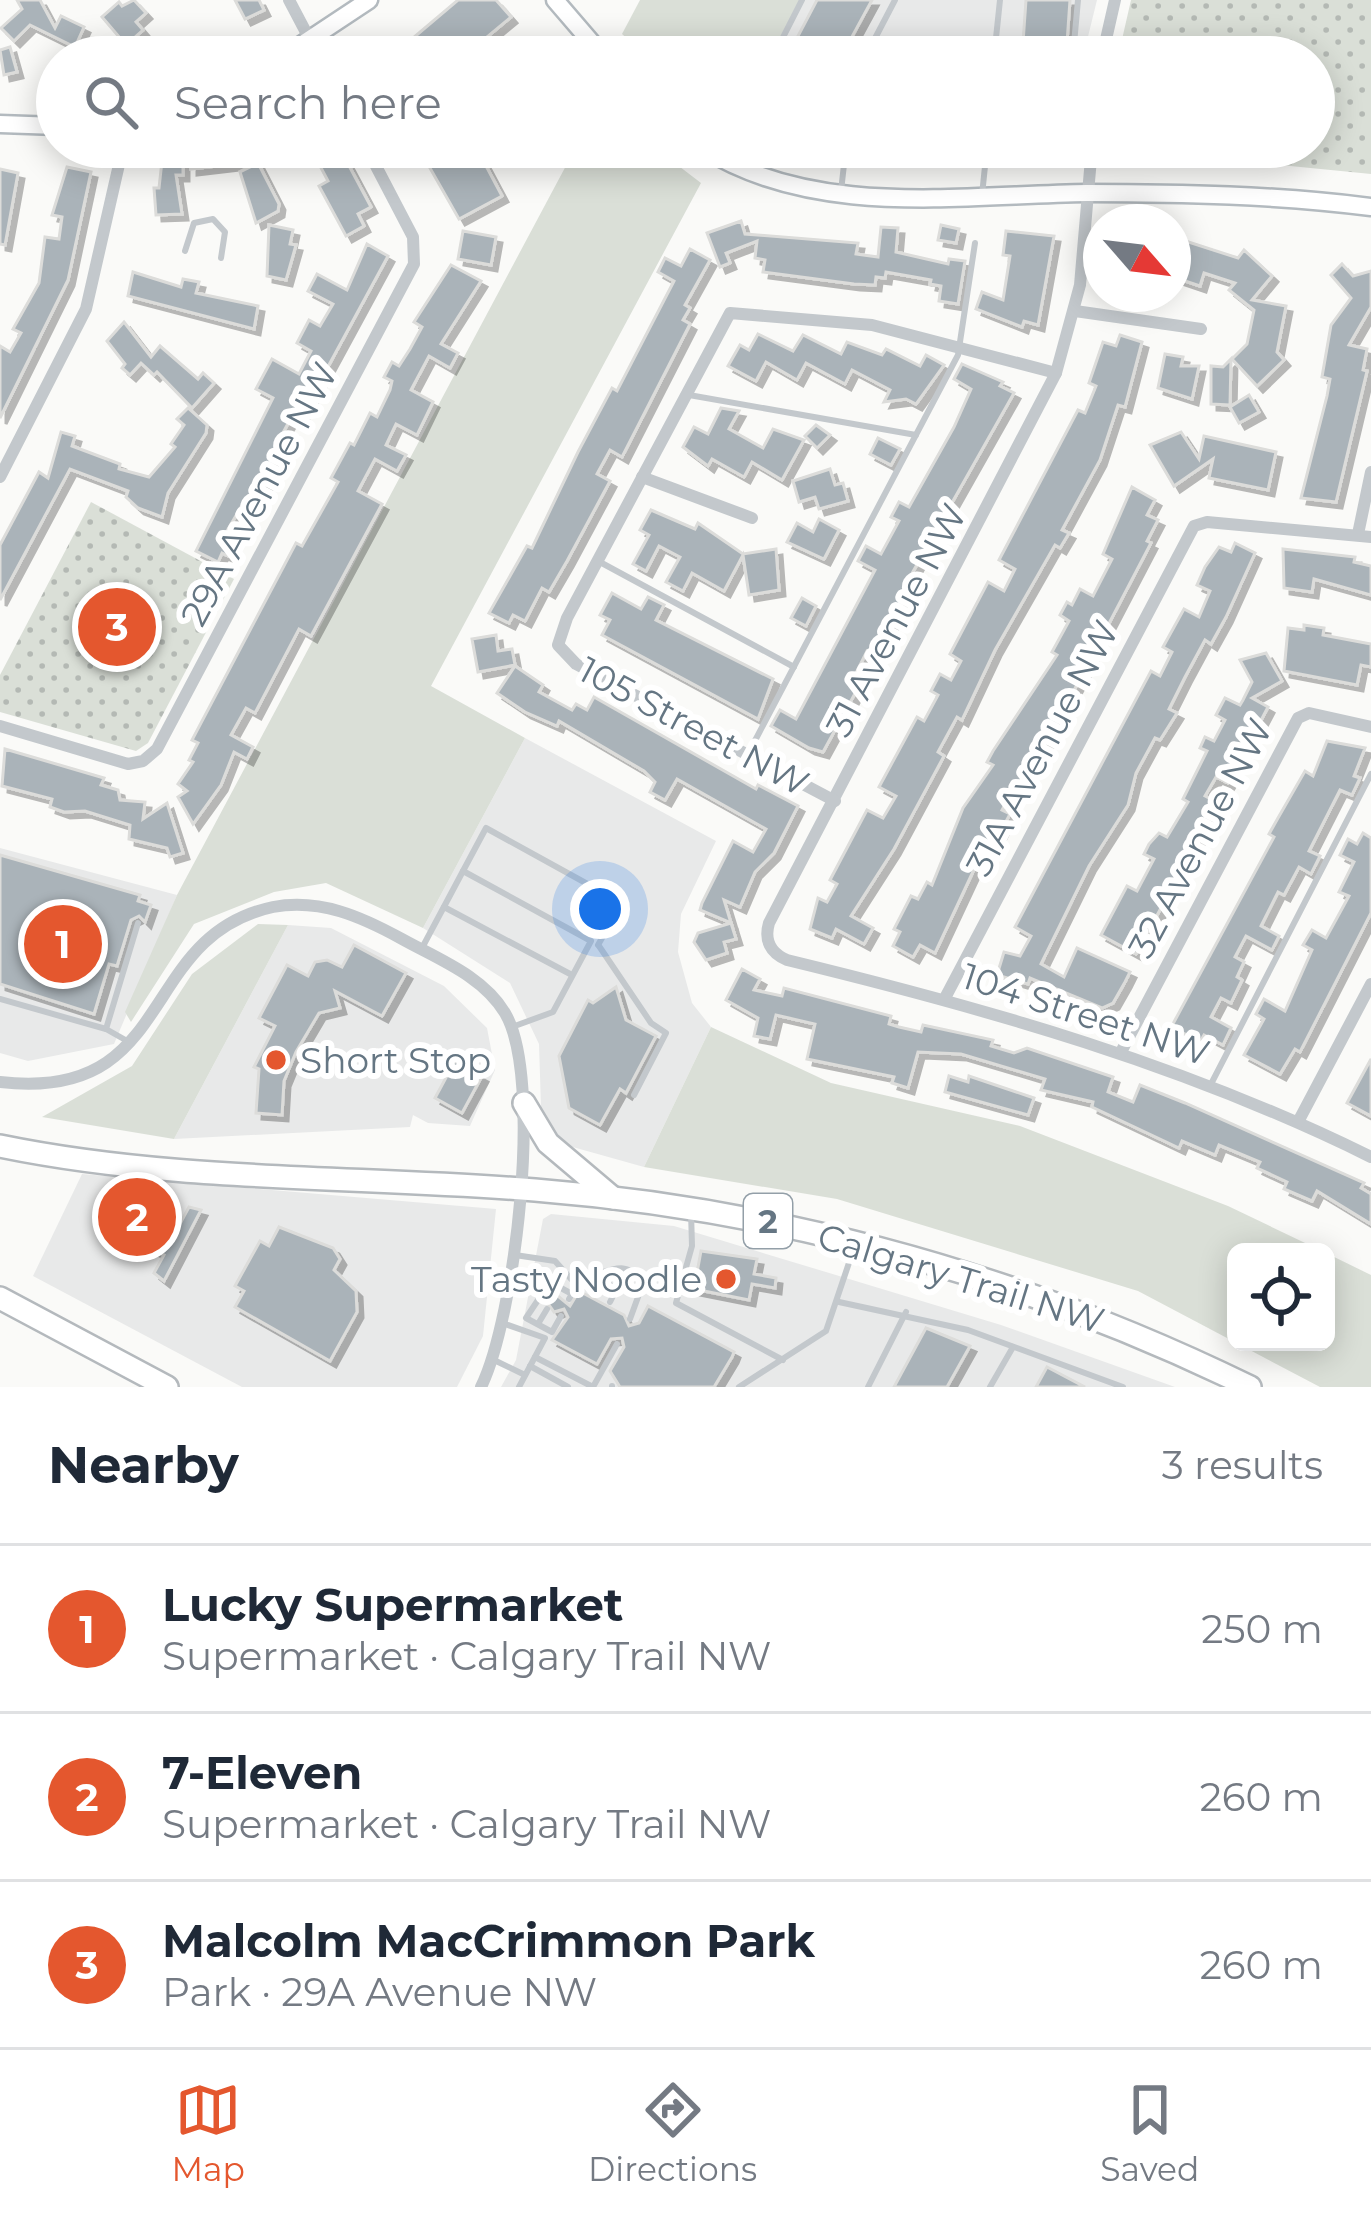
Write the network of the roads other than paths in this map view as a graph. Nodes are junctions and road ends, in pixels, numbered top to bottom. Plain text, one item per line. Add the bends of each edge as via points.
1 (289, 0) edge
2 (369, 0) edge
3 (555, 0) edge
4 (802, 0) edge
5 (895, 0) edge
6 (1000, 0) edge
7 (1078, 0) edge
8 (1115, 0) edge
9 (307, 36) edge
10 (329, 36) edge
11 (586, 36) edge
12 (784, 36) edge
13 (876, 36) edge
14 (996, 36) edge
15 (1074, 36) edge
16 (1107, 36) edge
17 (0, 124) edge
18 (36, 125) edge
19 (118, 168) edge
20 (376, 168) edge
21 (755, 168) edge
22 (844, 168) edge
23 (985, 168) edge
24 (1091, 168) edge
25 (1089, 194) junction
26 (841, 195) junction
27 (982, 195) junction
28 (1371, 207) edge
29 (975, 243) dead end
30 (185, 251) dead end
31 (221, 258) dead end
32 (1076, 310) junction
33 (1201, 329) dead end
34 (959, 344) junction
35 (1056, 373) junction
36 (686, 394) junction
37 (916, 435) junction
38 (1371, 472) edge
39 (0, 477) edge
40 (642, 477) junction
41 (752, 518) dead end
42 (1365, 535) edge
43 (598, 561) junction
44 (794, 667) junction
45 (0, 726) edge
46 (1371, 727) edge
47 (747, 756) junction
48 (1371, 774) edge
49 (835, 801) junction
50 (463, 871) junction
51 (444, 907) junction
52 (138, 923) dead end
53 (594, 943) junction
54 (421, 950) junction
55 (774, 952) joint
56 (572, 975) junction
57 (1371, 984) edge
58 (945, 998) junction
59 (0, 999) edge
60 (512, 1027) junction
61 (106, 1029) junction
62 (132, 1043) junction
63 (1121, 1052) junction
64 (0, 1082) edge
65 (1210, 1085) junction
66 (634, 1095) dead end
67 (524, 1103) junction
68 (1298, 1122) junction
69 (0, 1146) edge
70 (1371, 1157) edge
71 (518, 1189) junction
72 (613, 1198) junction
73 (691, 1208) junction
74 (856, 1240) junction
75 (513, 1254) junction
76 (601, 1272) junction
77 (566, 1274) junction
78 (558, 1289) junction
79 (0, 1298) edge
80 (569, 1299) dead end
81 (610, 1302) dead end
82 (839, 1302) junction
83 (547, 1309) dead end
84 (906, 1312) junction
85 (561, 1316) dead end
86 (630, 1318) dead end
87 (505, 1324) junction
88 (536, 1328) junction
89 (616, 1344) dead end
90 (1013, 1347) junction
91 (535, 1357) junction
92 (494, 1360) junction
93 (783, 1360) junction
94 (530, 1366) junction
95 (525, 1376) junction
96 (167, 1387) edge
97 (481, 1387) edge
98 (519, 1387) edge
99 (568, 1387) edge
100 (593, 1387) edge
101 (739, 1387) edge
102 (868, 1387) edge
103 (990, 1387) edge
104 (1123, 1387) edge
105 (1250, 1387) edge

1 - 9 street
2 - 10 street
3 - 11 street
4 - 12 lane
5 - 13 lane
6 - 14 lane
7 - 15 lane
8 - 16 street
17 - 18 street
19 - 39 street via 86,309
20 - 45 street, 29A Avenue NW via 416,248 410,272 157,749 143,761 121,763
21 - 26 street via 784,184
22 - 26 lane
23 - 27 lane
24 - 25 street, 31 Avenue NW
25 - 27 street
25 - 28 street via 1261,195
25 - 32 street, 31 Avenue NW
26 - 27 street
29 - 34 lane
30 - 31 lane via 194,223 213,219 225,232
32 - 33 street
32 - 35 street, 31 Avenue NW
34 - 35 street
34 - 36 street via 872,325 734,311
34 - 37 lane
35 - 49 street, 31 Avenue NW
36 - 37 lane
36 - 40 street
37 - 44 lane
38 - 42 street
40 - 41 street
40 - 43 street
42 - 58 street, 31A Avenue NW via 1194,526
43 - 44 lane
43 - 47 street, 105 Street NW via 558,645 577,664
44 - 47 lane
46 - 63 street, 32 Avenue NW via 1300,716
47 - 49 street, 105 Street NW
48 - 65 lane
49 - 55 street, 31 Avenue NW via 769,923
50 - 51 lane
50 - 53 lane
50 - 53 lane via 486,828 622,903
51 - 54 lane
51 - 56 lane
52 - 61 lane
53 - 56 lane
53 - 66 lane via 666,1033
54 - 60 street via 487,990
54 - 62 street via 332,908 270,908 225,927 188,958
55 - 58 street, 104 Street NW
56 - 60 lane via 553,1012
57 - 68 street
58 - 63 street, 104 Street NW
59 - 61 lane
60 - 67 street
61 - 62 lane
62 - 64 street via 86,1077
63 - 65 street, 104 Street NW
65 - 68 street, 104 Street NW
67 - 71 street
67 - 72 highway via 548,1143
68 - 70 street, 104 Street NW
69 - 71 highway, Calgary Trail NW / 2 via 164,1167
71 - 72 highway, Calgary Trail NW / 2
71 - 75 street
72 - 73 highway, Calgary Trail NW / 2
73 - 74 highway, Calgary Trail NW / 2
73 - 93 lane via 692,1246 676,1303
74 - 82 lane
74 - 105 highway, Calgary Trail NW / 2 via 1091,1316
75 - 77 lane via 550,1259
75 - 87 street
76 - 77 lane via 582,1280
76 - 81 lane via 615,1292
76 - 86 lane via 622,1267 638,1276
77 - 78 lane
78 - 80 lane
78 - 88 lane via 550,1282 526,1318
79 - 96 highway
82 - 84 lane
82 - 93 lane via 821,1336
83 - 88 lane
84 - 90 lane
84 - 102 lane
85 - 88 lane via 552,1332
87 - 88 lane
87 - 92 street
88 - 91 lane via 545,1338
89 - 100 lane
90 - 103 lane
90 - 104 lane
91 - 94 lane
91 - 100 lane
92 - 95 lane
92 - 97 street
93 - 101 lane
94 - 95 lane
94 - 99 lane
95 - 98 lane

